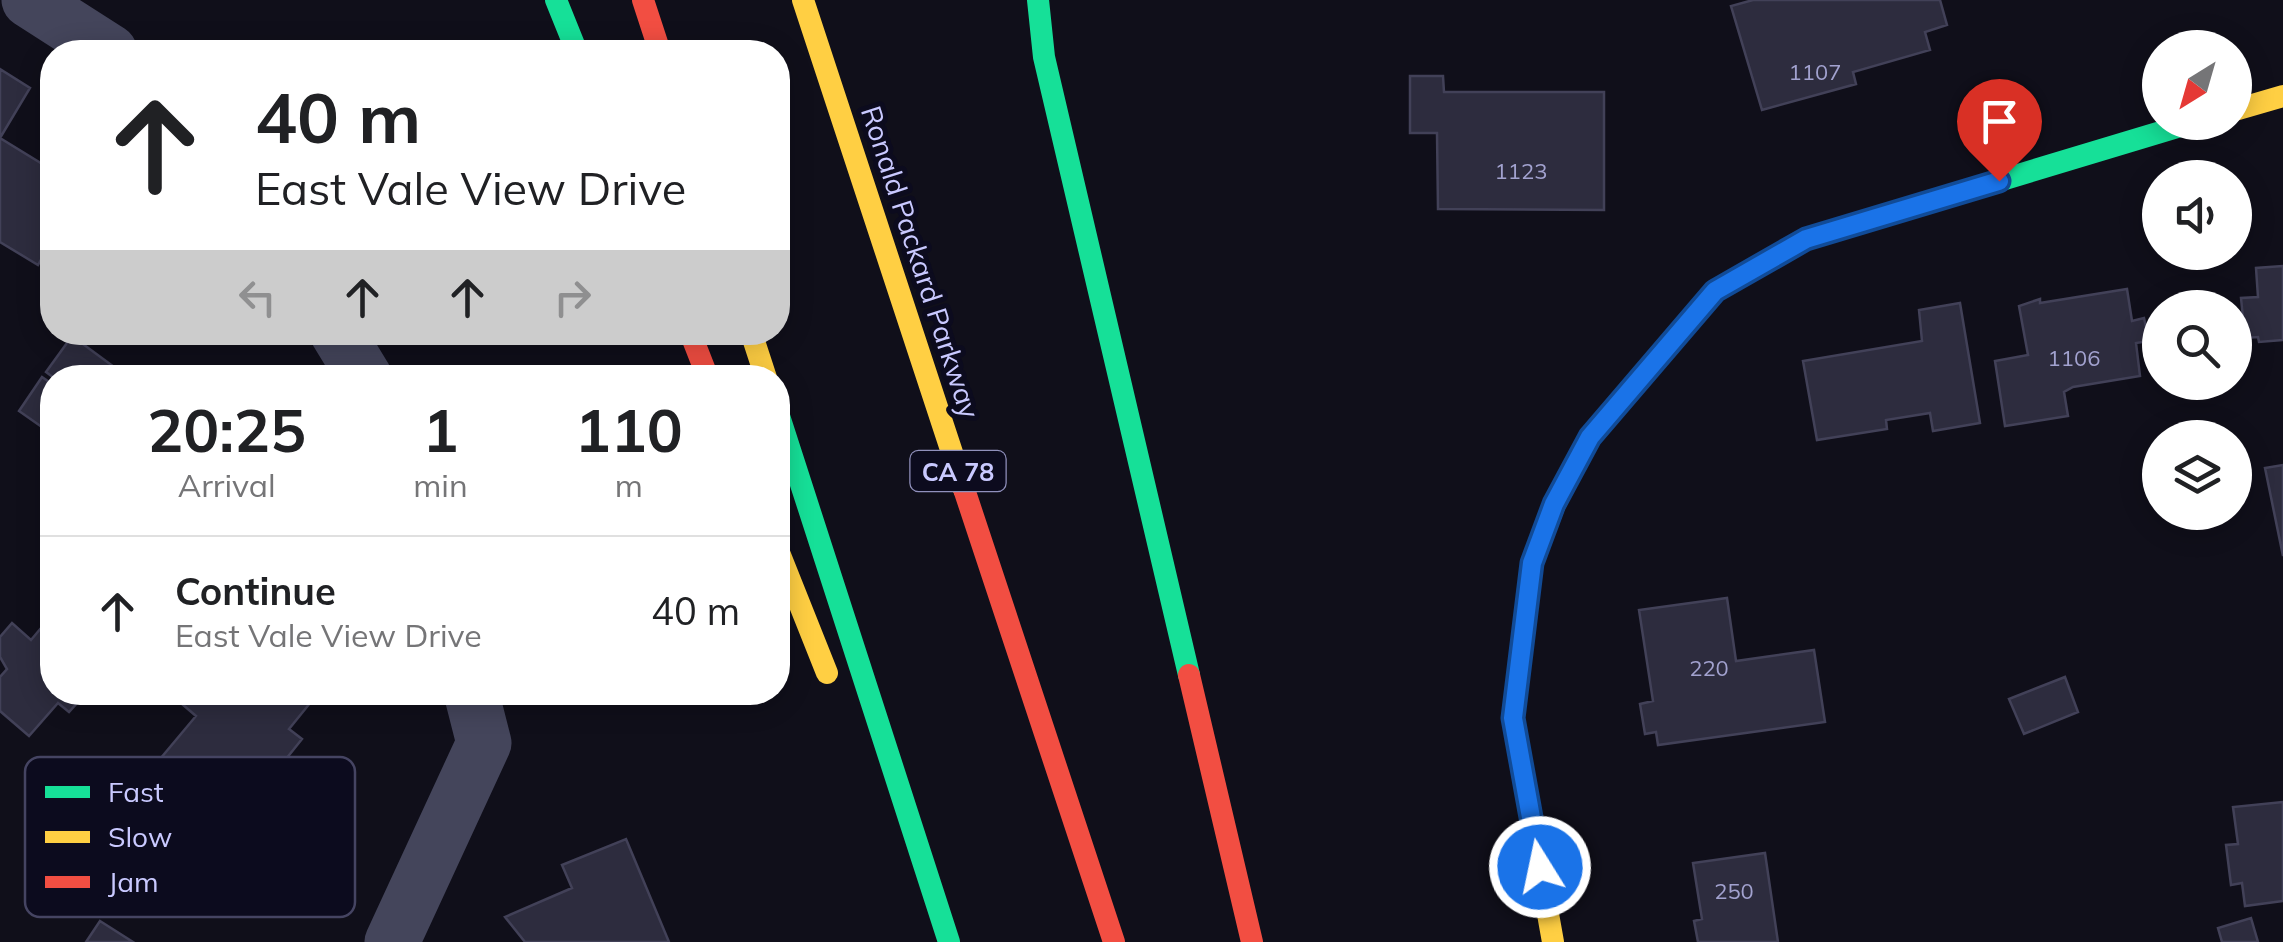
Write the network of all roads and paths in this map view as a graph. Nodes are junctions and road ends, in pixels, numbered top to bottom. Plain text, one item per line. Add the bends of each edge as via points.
1 (29, 0) edge
2 (556, 0) edge
3 (643, 0) edge
4 (803, 0) edge
5 (1038, 0) edge
6 (91, 40) edge
7 (572, 40) edge
8 (656, 40) edge
9 (2283, 96) edge
10 (2252, 105) edge
11 (2142, 138) edge
12 (790, 450) edge
13 (790, 580) edge
14 (835, 693) dead end
15 (474, 705) edge
16 (885, 817) dead end
17 (392, 942) edge
18 (935, 942) edge
19 (950, 942) edge
20 (1114, 942) edge
21 (1252, 942) edge
22 (1553, 942) edge

1 - 6 street
2 - 7 main road
3 - 8 main road
4 - 20 main road, Ronald Packard Parkway / CA 78
5 - 21 main road via 1044,57
9 - 10 main road
11 - 22 main road via 1806,239 1715,291 1590,437 1532,563 1513,718
12 - 19 main road
13 - 14 main road
15 - 17 street via 484,743
16 - 18 main road

